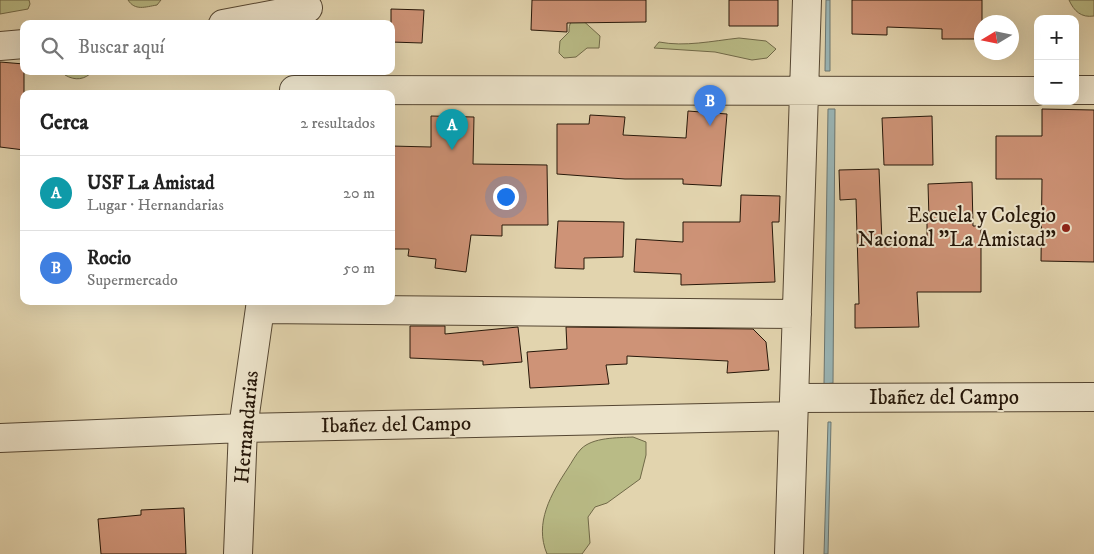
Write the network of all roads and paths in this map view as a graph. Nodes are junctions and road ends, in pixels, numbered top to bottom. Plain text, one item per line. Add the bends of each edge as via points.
1 (808, 0) edge
2 (308, 10) edge
3 (247, 20) edge
4 (20, 44) edge
5 (0, 46) edge
6 (295, 85) edge
7 (1079, 90) edge
8 (1094, 90) edge
9 (1034, 91) edge
10 (806, 92) junction
11 (261, 305) edge
12 (797, 314) junction
13 (1094, 397) edge
14 (793, 407) junction
15 (243, 428) junction
16 (0, 438) edge
17 (238, 554) edge
18 (789, 554) edge

1 - 10 street
2 - 3 street
4 - 5 street
6 - 10 street
7 - 8 street
9 - 10 street
10 - 12 street
11 - 12 street
11 - 15 street, Hernandarias
12 - 14 street
13 - 14 street, Ibañez del Campo
14 - 15 street, Ibañez del Campo
14 - 18 street
15 - 16 street, Ibañez del Campo
15 - 17 street, Hernandarias

